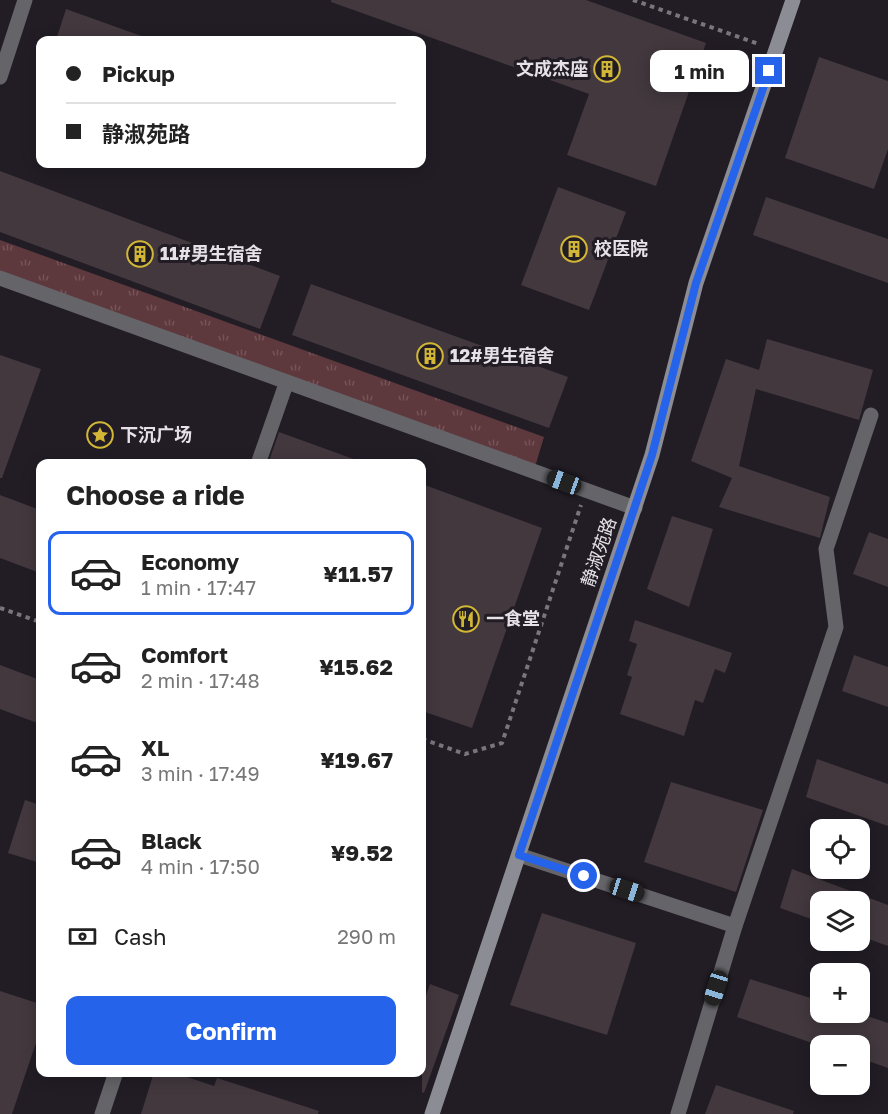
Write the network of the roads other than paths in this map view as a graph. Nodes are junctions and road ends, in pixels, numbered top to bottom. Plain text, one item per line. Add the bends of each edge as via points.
1 (25, 0) edge
2 (793, 0) edge
3 (0, 77) edge
4 (0, 278) edge
5 (286, 384) junction
6 (871, 415) dead end
7 (260, 459) edge
8 (635, 508) junction
9 (519, 855) junction
10 (735, 926) junction
11 (114, 1077) edge
12 (102, 1114) edge
13 (432, 1114) edge
14 (678, 1114) edge

1 - 3 street
2 - 8 street, 静淑苑路 via 696,283
4 - 5 street
5 - 7 street
5 - 8 street
6 - 10 street via 826,549 836,627
8 - 9 street, 静淑苑路
9 - 10 street
9 - 13 street, 静淑苑路
10 - 14 street
11 - 12 street

